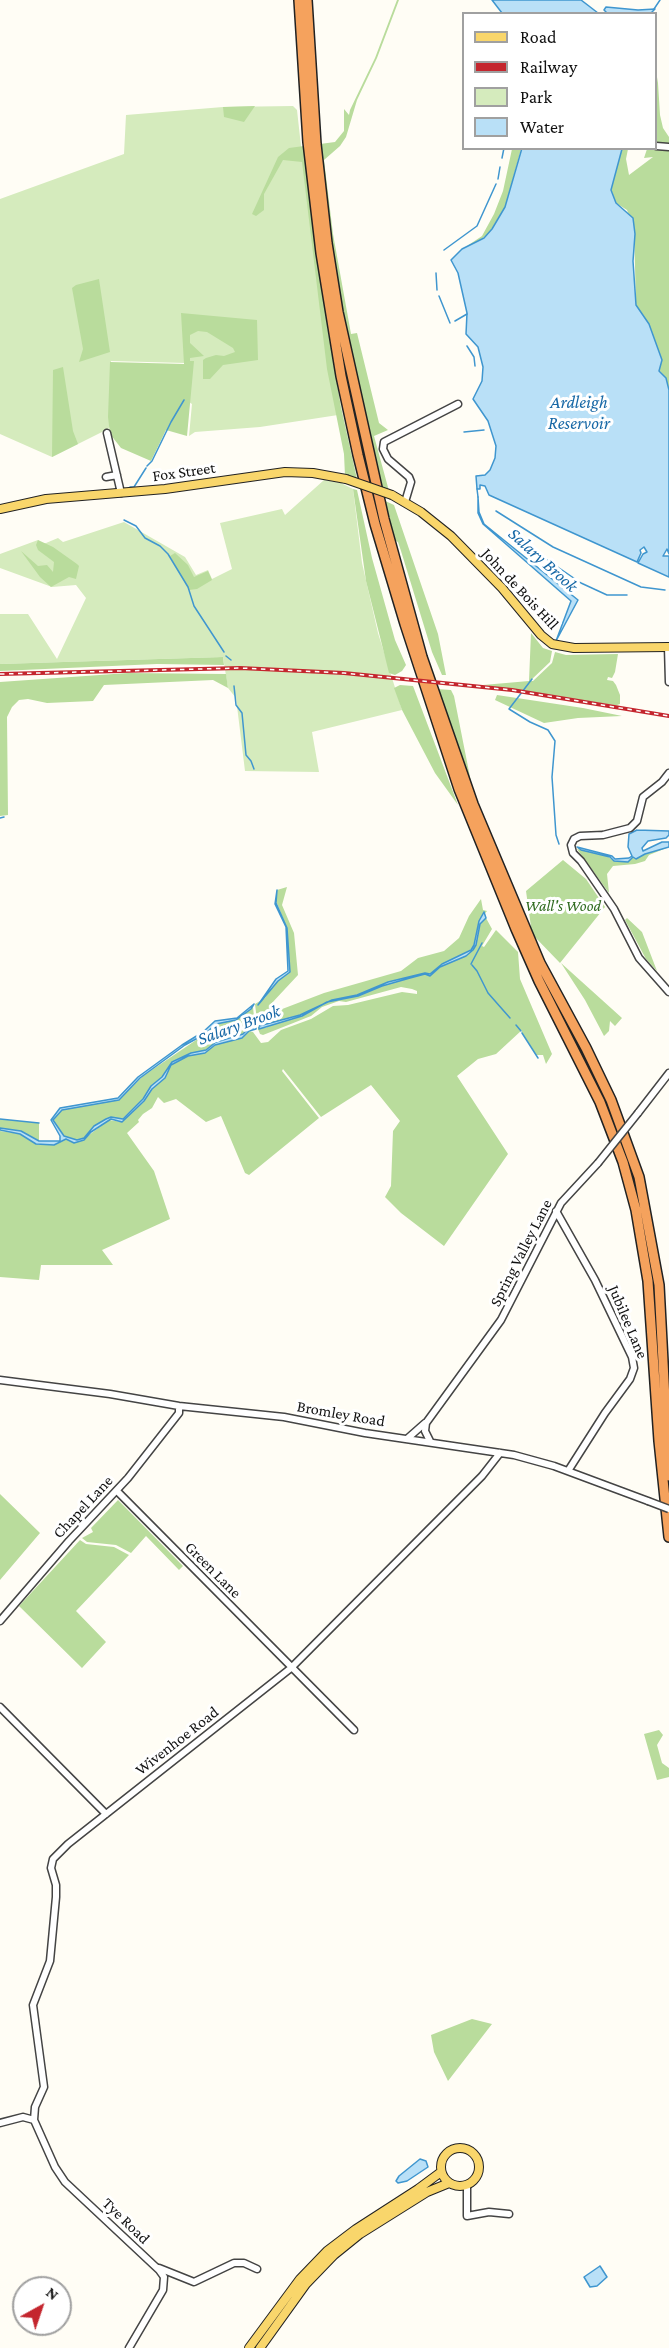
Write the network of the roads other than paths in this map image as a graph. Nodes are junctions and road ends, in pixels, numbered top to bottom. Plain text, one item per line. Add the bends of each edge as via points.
1 (300, 0) edge
2 (307, 0) edge
3 (458, 404) dead end
4 (107, 433) dead end
5 (117, 475) junction
6 (106, 477) dead end
7 (372, 487) joint
8 (120, 490) junction
9 (405, 502) junction
10 (0, 509) edge
11 (669, 647) edge
12 (669, 682) edge
13 (669, 773) edge
14 (669, 992) edge
15 (669, 1073) edge
16 (556, 1211) junction
17 (0, 1380) edge
18 (179, 1407) junction
19 (426, 1423) junction
20 (408, 1438) junction
21 (430, 1441) junction
22 (500, 1453) junction
23 (568, 1471) junction
24 (669, 1476) edge
25 (117, 1491) junction
26 (669, 1509) edge
27 (669, 1537) edge
28 (0, 1621) edge
29 (291, 1668) junction
30 (0, 1707) edge
31 (354, 1731) dead end
32 (106, 1814) junction
33 (35, 2107) junction
34 (23, 2117) junction
35 (33, 2117) junction
36 (0, 2122) edge
37 (441, 2172) junction
38 (449, 2183) junction
39 (466, 2186) junction
40 (509, 2214) dead end
41 (156, 2267) junction
42 (257, 2269) dead end
43 (177, 2276) junction
44 (165, 2283) junction
45 (129, 2348) edge
46 (249, 2348) edge
47 (260, 2348) edge

1 - 27 highway via 307,132 321,253 358,455 405,624 459,789 516,929 600,1102 623,1162 648,1281
2 - 24 highway via 327,243 338,312 384,519 422,657 473,804 540,963 610,1100 639,1177 659,1285
3 - 9 street via 384,442 388,459 411,482
4 - 5 street
5 - 6 street
5 - 8 street
7 - 8 main road, Fox Street, bridge via 313,473 285,472 165,489
7 - 9 main road, John de Bois Hill, bridge
8 - 10 main road, Fox Street
9 - 11 main road, John de Bois Hill via 451,536 552,644 574,648
11 - 12 street
13 - 14 street via 643,796 637,822 630,828 580,836 571,845 614,909 639,958
15 - 16 street, Spring Valley Lane, bridge
16 - 19 street, Spring Valley Lane via 501,1320
16 - 23 street, Jubilee Lane via 607,1305 634,1368
17 - 18 street, Bromley Road
18 - 20 street, Bromley Road via 262,1414
18 - 25 street, Chapel Lane via 179,1413
19 - 20 street, Spring Valley Lane
19 - 21 street
20 - 21 street, Bromley Road
21 - 22 street, Bromley Road
22 - 23 street, Bromley Road
22 - 29 street, Wivenhoe Road via 482,1476
23 - 26 street, Bromley Road, bridge
25 - 28 street, Chapel Lane
25 - 29 street, Green Lane
29 - 31 street, Green Lane
29 - 32 street, Wivenhoe Road
30 - 32 street
32 - 33 street, Wivenhoe Road via 58,1852 51,1865 56,1887 51,1951 33,2005 44,2086
33 - 34 street
33 - 35 street, Wivenhoe Road
34 - 35 street
34 - 36 street
35 - 41 street, Tye Road via 64,2182
37 - 38 main road
37 - 39 main road via 448,2151 470,2150 480,2169 476,2179
37 - 46 main road via 327,2251 300,2279
38 - 39 main road
38 - 47 main road via 427,2192 334,2255 306,2284
39 - 40 street via 467,2216
41 - 43 street
41 - 44 street, Tye Road
42 - 43 street via 234,2263 198,2282
43 - 44 street
44 - 45 street

